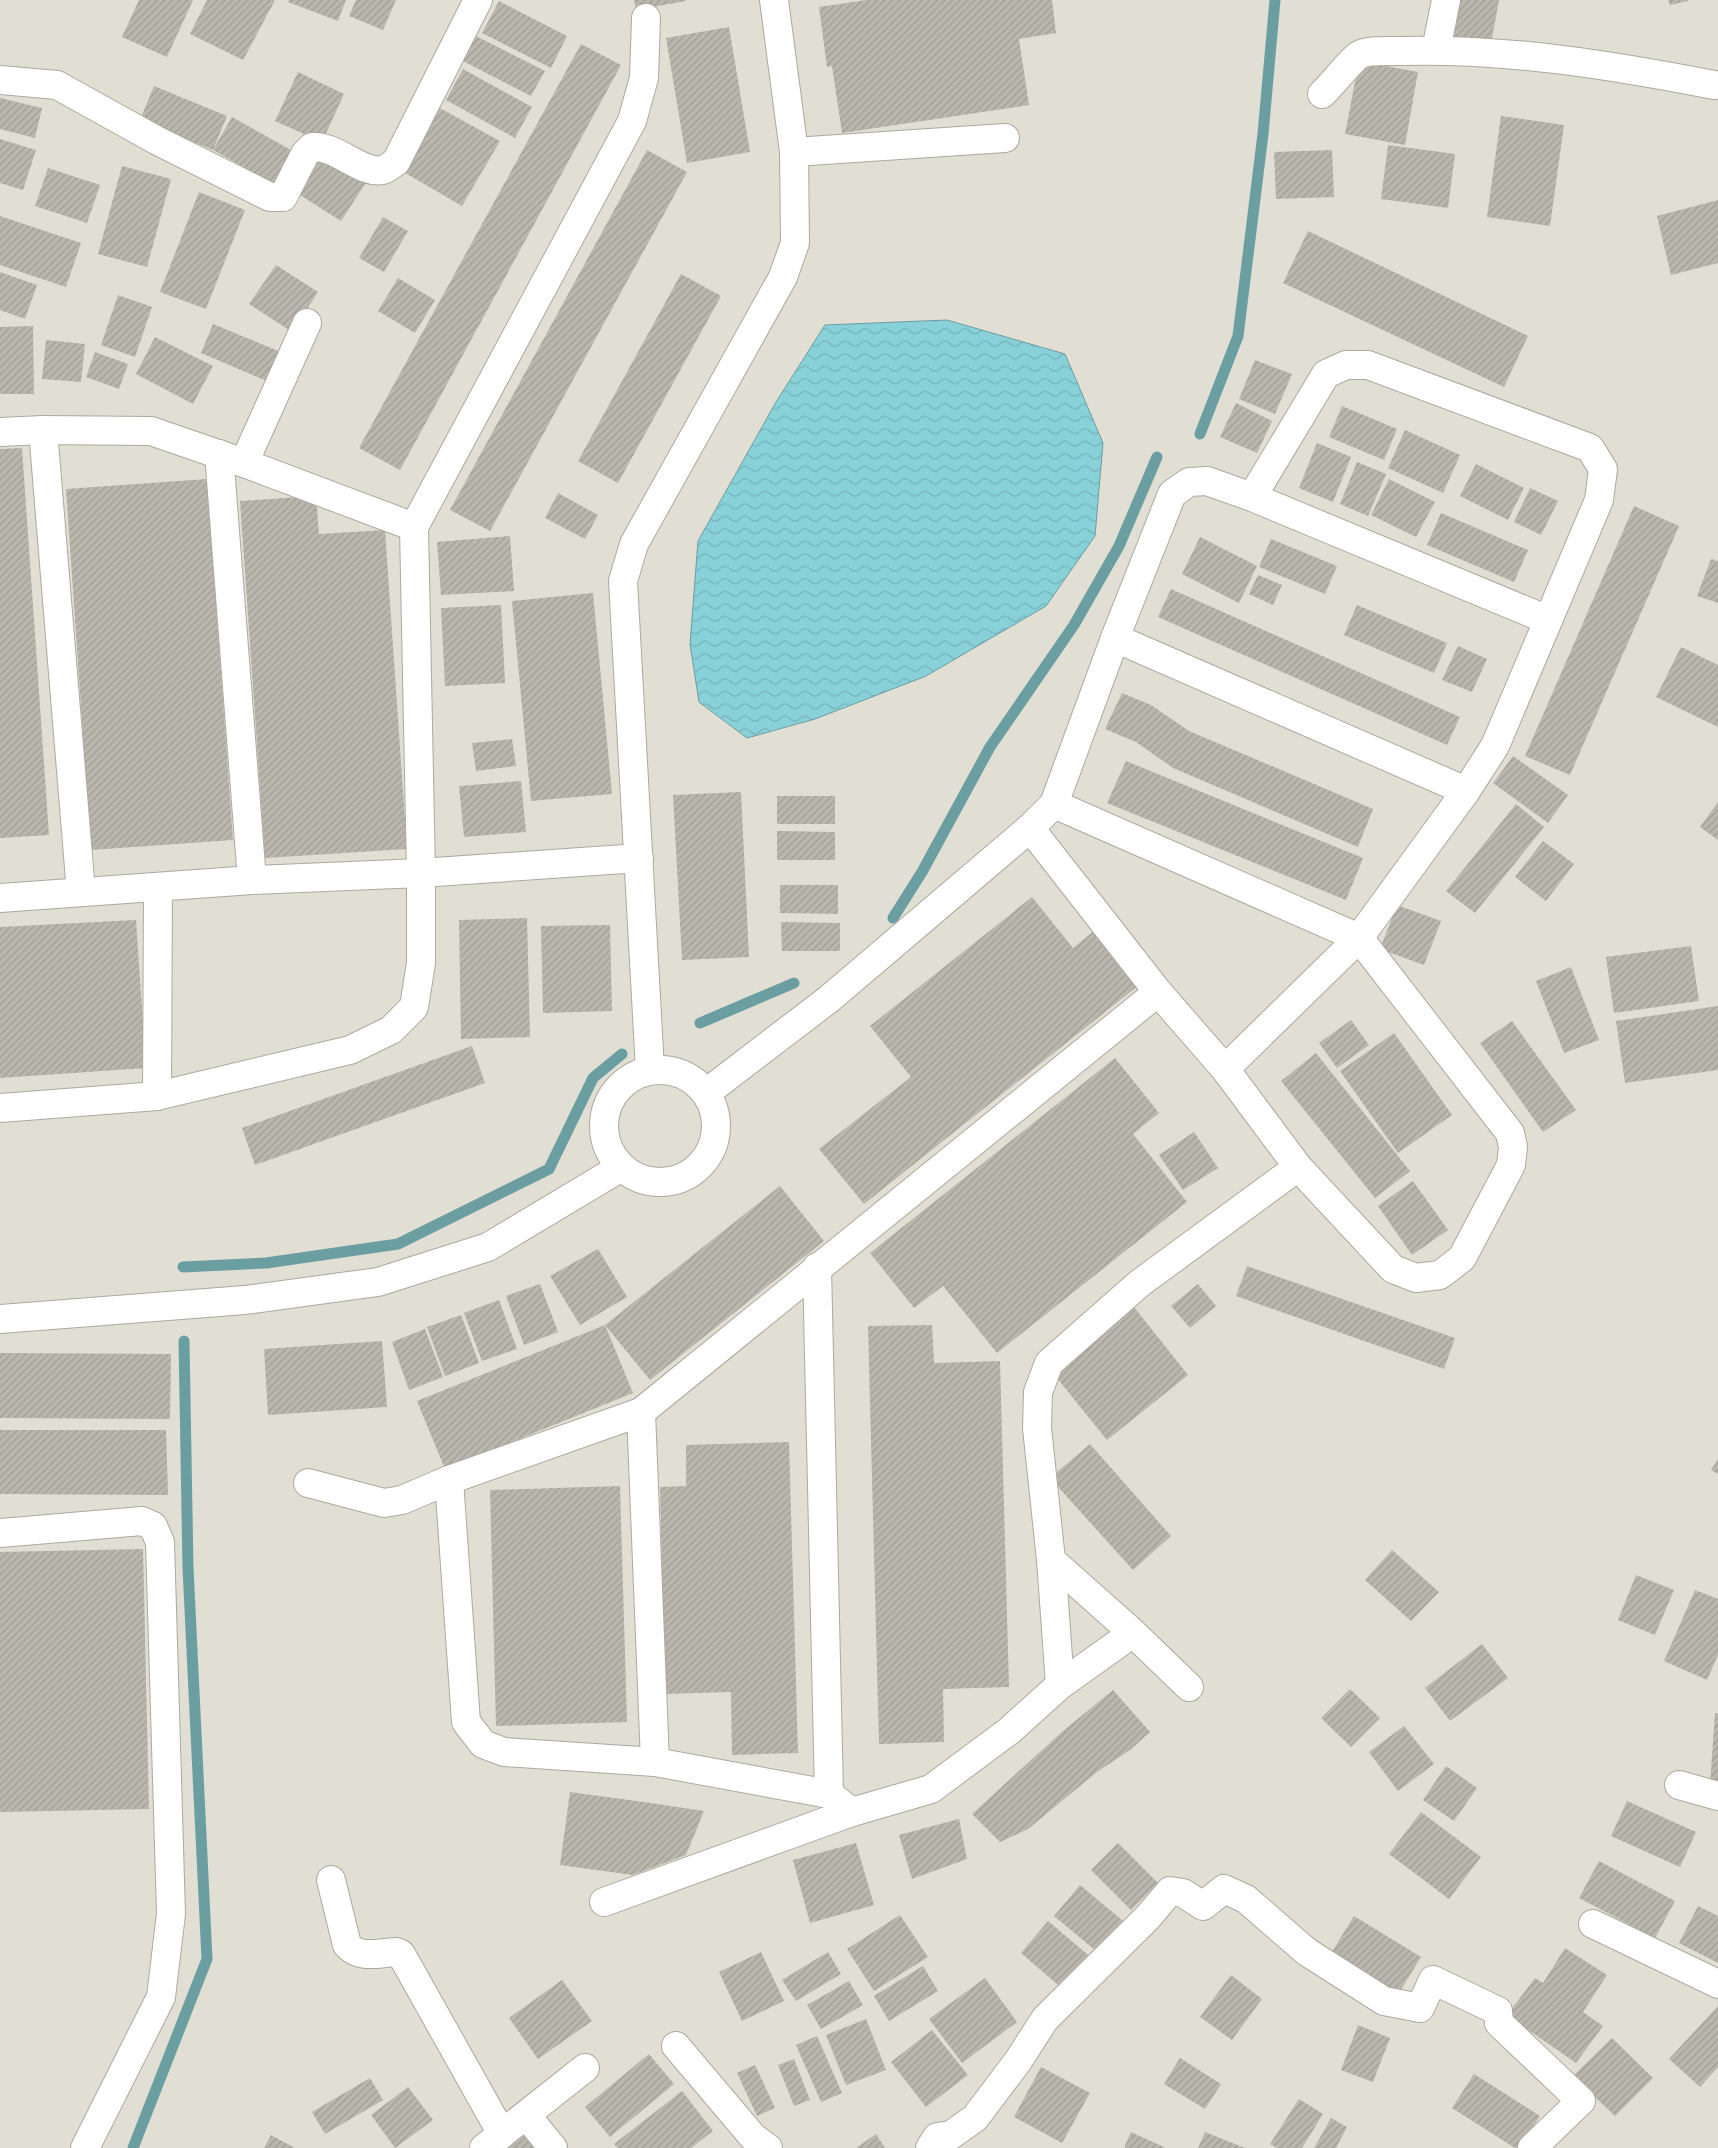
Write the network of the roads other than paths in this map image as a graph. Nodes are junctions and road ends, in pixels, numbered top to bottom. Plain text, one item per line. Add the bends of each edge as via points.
1 (478, 0) edge
2 (774, 0) edge
3 (1446, 0) edge
4 (646, 18) dead end
5 (1436, 50) junction
6 (0, 80) edge
7 (1714, 85) dead end
8 (1322, 94) dead end
9 (1005, 138) dead end
10 (794, 152) junction
11 (307, 323) dead end
12 (43, 430) junction
13 (0, 432) edge
14 (232, 458) junction
15 (1252, 497) junction
16 (414, 527) junction
17 (1548, 620) junction
18 (1115, 638) junction
19 (1466, 791) junction
20 (1054, 804) junction
21 (1030, 828) junction
22 (639, 858) junction
23 (421, 873) junction
24 (252, 880) junction
25 (158, 888) junction
26 (81, 892) junction
27 (0, 898) edge
28 (1358, 938) junction
29 (1158, 992) junction
30 (1225, 1069) junction
31 (650, 1070) junction
32 (706, 1093) junction
33 (156, 1096) junction
34 (0, 1108) edge
35 (1298, 1167) junction
36 (620, 1168) junction
37 (817, 1267) junction
38 (0, 1319) edge
39 (641, 1412) junction
40 (448, 1480) junction
41 (308, 1483) dead end
42 (0, 1533) edge
43 (1051, 1560) junction
44 (1133, 1633) junction
45 (1060, 1686) junction
46 (1189, 1687) dead end
47 (654, 1762) junction
48 (1678, 1785) dead end
49 (829, 1794) junction
50 (1718, 1796) edge
51 (852, 1812) junction
52 (331, 1880) dead end
53 (604, 1902) dead end
54 (1593, 1924) dead end
55 (1718, 1984) edge
56 (676, 2046) dead end
57 (585, 2068) dead end
58 (526, 2115) junction
59 (493, 2141) edge
60 (755, 2144) edge
61 (85, 2148) edge
62 (553, 2148) edge
63 (930, 2148) edge
64 (1532, 2148) edge

1 - 6 street via 396,162 384,170 373,171 322,146 312,147 305,154 283,197 270,198 58,85
2 - 10 street
3 - 5 street
4 - 16 street via 644,78 632,121
5 - 7 street via 1529,56 1618,67
5 - 8 street via 1380,51 1360,55
9 - 10 street
10 - 22 street via 795,243 783,277 634,544 623,581
11 - 14 street
12 - 13 street
12 - 14 street via 151,431
12 - 26 street
14 - 16 street
14 - 24 street
15 - 17 street
15 - 17 street via 1326,374 1346,365 1368,365 1590,448 1604,469 1599,500
15 - 18 street via 1207,482 1189,482 1172,494
16 - 23 street
17 - 19 street via 1495,746
18 - 19 street
18 - 20 street
19 - 28 street
20 - 21 street
20 - 28 street
21 - 29 street
21 - 32 street via 829,999
22 - 23 street
22 - 31 street
23 - 24 street
23 - 33 street via 421,963 414,1007 391,1030 350,1050
24 - 25 street
25 - 26 street
25 - 33 street
26 - 27 street
28 - 30 street
28 - 35 street via 1510,1133 1513,1146 1511,1165 1462,1258 1440,1275 1416,1278 1393,1269
29 - 30 street
29 - 37 street
30 - 35 street
31 - 32 street via 681,1074
31 - 36 street via 622,1083 605,1109 604,1141
32 - 36 street via 716,1119 713,1147 697,1169 672,1182 645,1181
33 - 34 street
35 - 43 street via 1140,1282 1048,1364 1038,1392 1037,1428
36 - 38 street via 488,1247 378,1282 245,1300
37 - 39 street
37 - 49 street
39 - 40 street
39 - 47 street
40 - 41 street via 402,1500 384,1503
40 - 47 street via 466,1722 483,1744 504,1752
42 - 61 street via 142,1521 153,1526 160,1542 171,1914 162,1997
43 - 44 street
43 - 45 street
44 - 45 street
44 - 46 street
45 - 51 street via 1009,1731 931,1789
47 - 49 street
48 - 50 street
49 - 51 street
51 - 53 street
52 - 59 street via 347,1945 352,1951 359,1954 396,1952 404,1958
54 - 55 street
56 - 60 street
57 - 58 street
58 - 59 street
58 - 62 street
63 - 64 street via 937,2137 951,2135 975,2118 1045,2019 1170,1891 1183,1893 1203,1906 1224,1889 1246,1899 1307,1952 1384,2001 1420,2008 1433,1980 1498,2011 1499,2023 1581,2101

